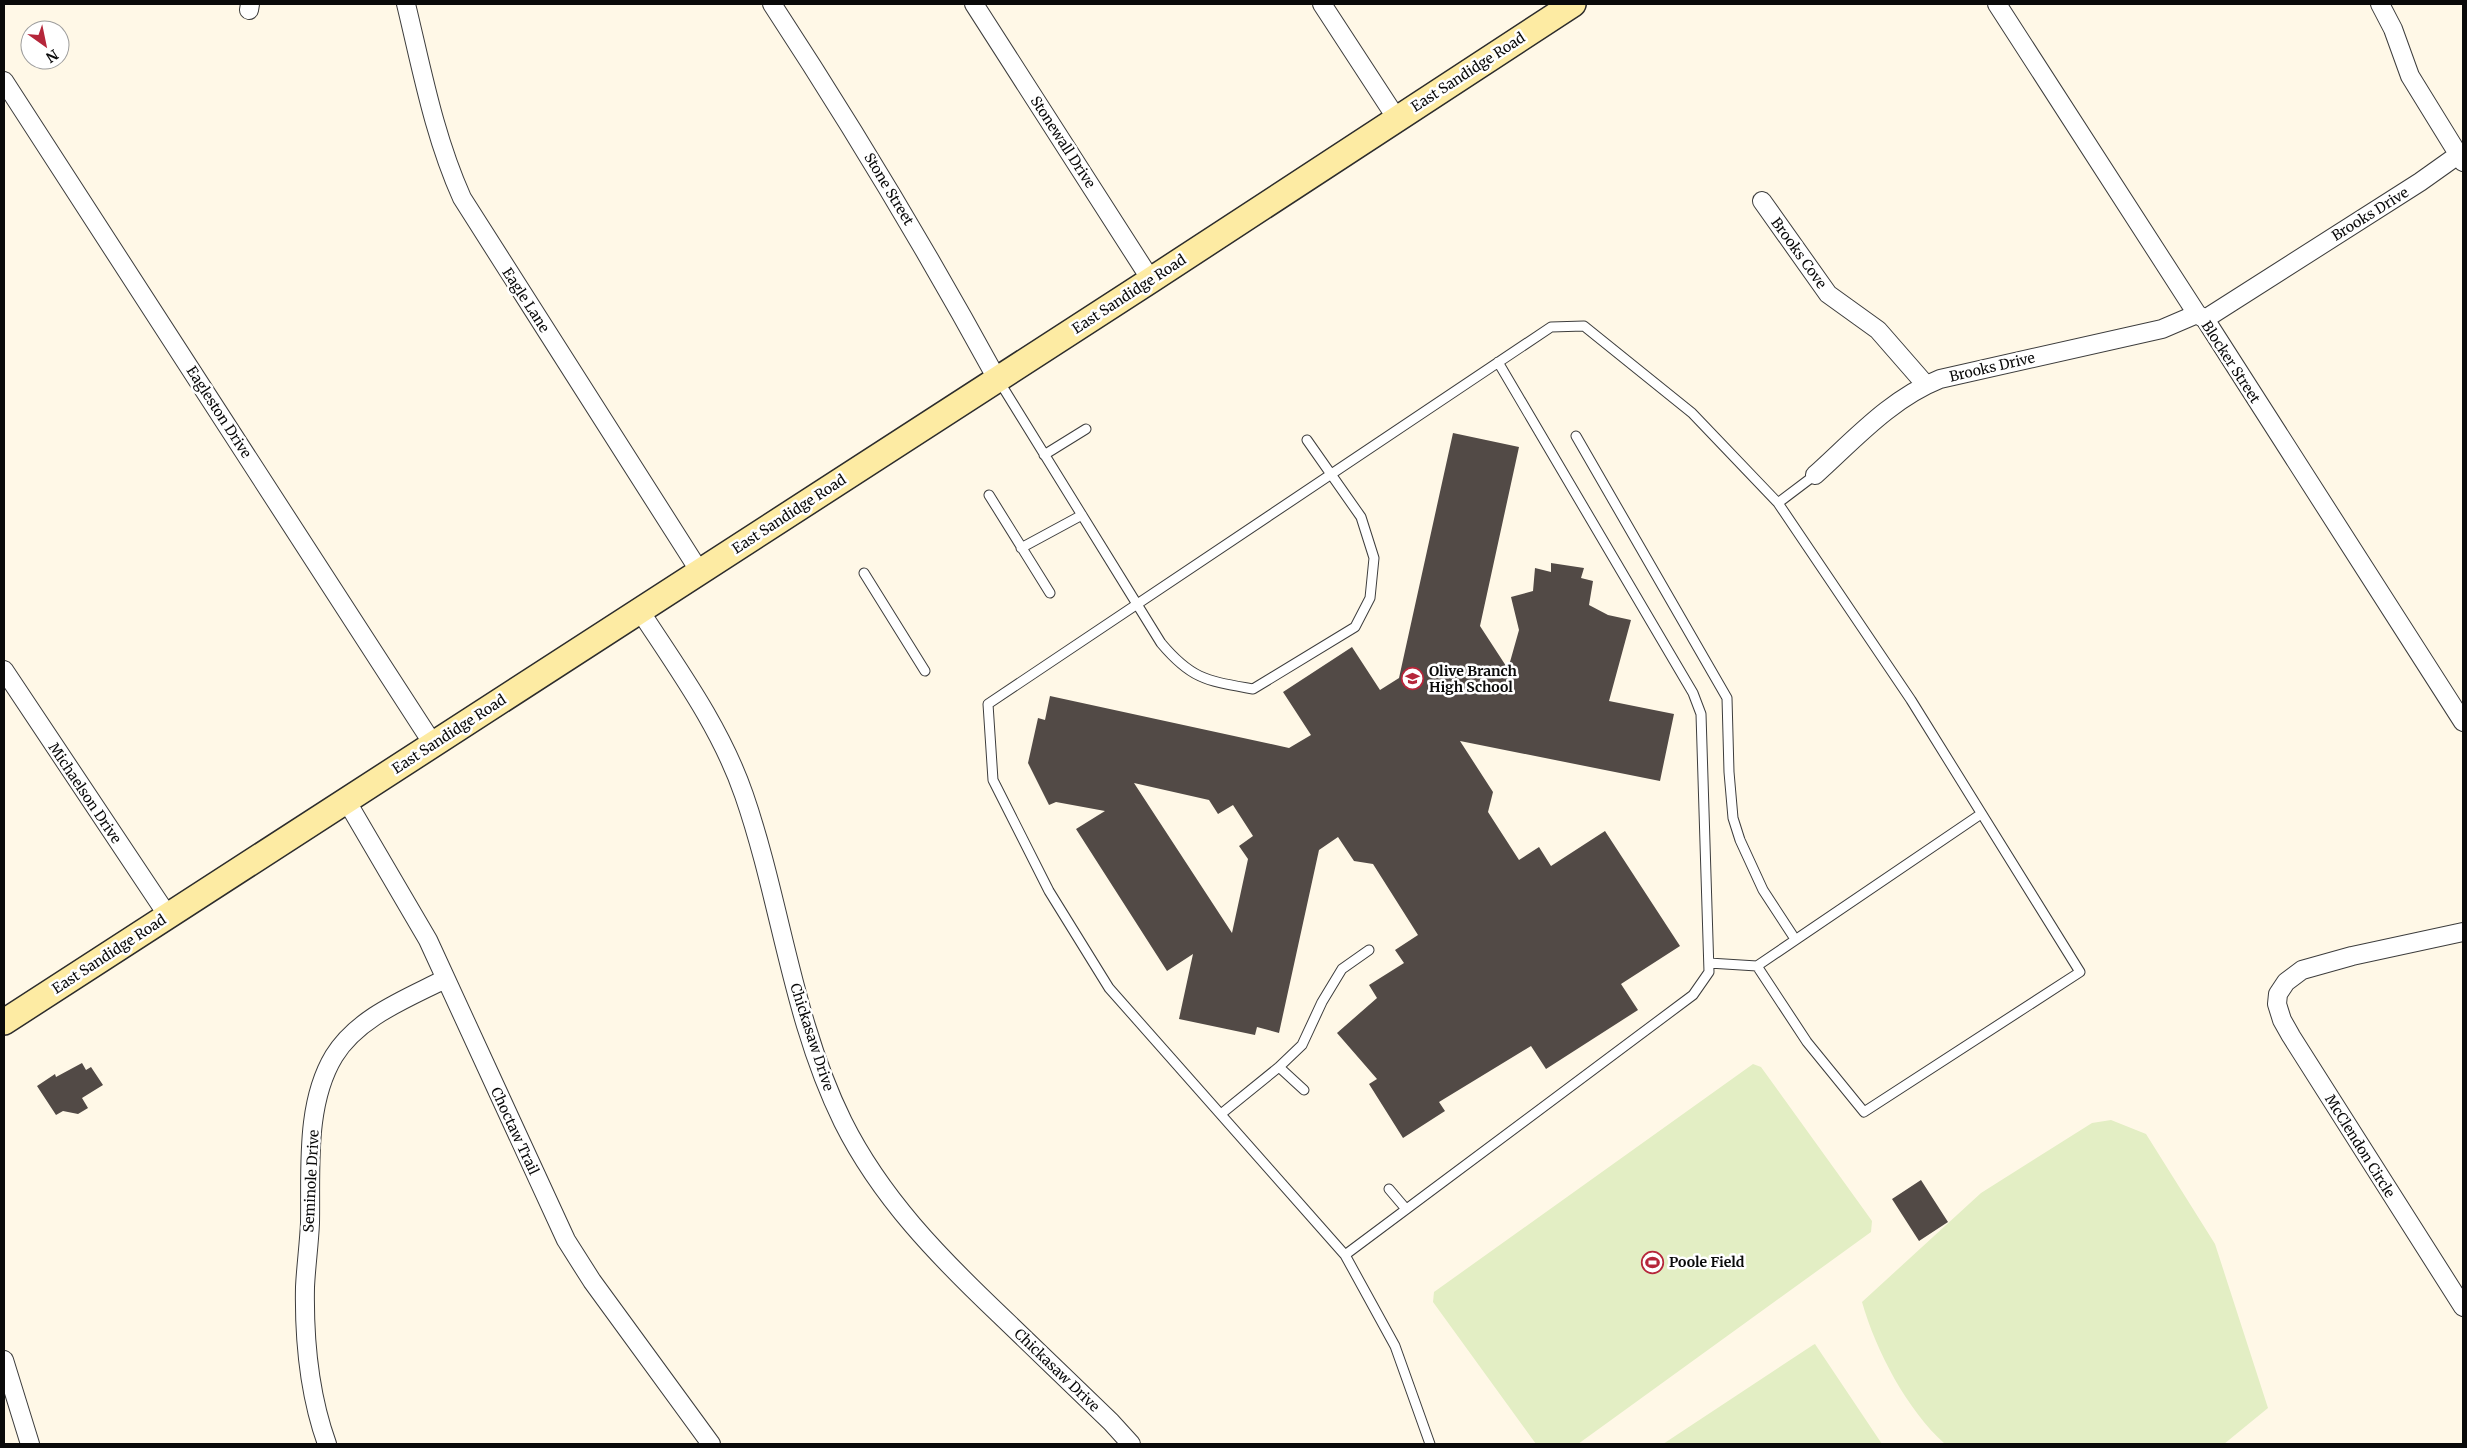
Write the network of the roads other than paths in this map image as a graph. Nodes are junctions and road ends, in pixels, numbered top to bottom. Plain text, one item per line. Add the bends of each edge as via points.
1 (406, 4) edge
2 (772, 4) edge
3 (974, 4) edge
4 (1322, 4) edge
5 (1573, 4) edge
6 (1997, 4) edge
7 (2380, 4) edge
8 (4, 81) edge
9 (1397, 118) junction
10 (2461, 159) edge
11 (1762, 201) dead end
12 (1151, 280) junction
13 (2201, 316) junction
14 (1498, 362) junction
15 (998, 379) junction
16 (1926, 385) junction
17 (1086, 428) dead end
18 (1576, 436) dead end
19 (1307, 440) dead end
20 (1044, 455) junction
21 (1330, 474) junction
22 (1815, 475) joint
23 (989, 495) dead end
24 (1778, 503) junction
25 (1082, 515) junction
26 (1021, 548) junction
27 (700, 572) junction
28 (864, 573) dead end
29 (1050, 593) dead end
30 (1137, 604) junction
31 (640, 611) junction
32 (925, 671) dead end
33 (6, 679) edge
34 (2463, 722) edge
35 (434, 744) junction
36 (346, 800) junction
37 (1981, 814) junction
38 (168, 916) junction
39 (2463, 932) edge
40 (1795, 939) junction
41 (1369, 950) dead end
42 (1709, 963) junction
43 (1756, 966) junction
44 (445, 979) junction
45 (4, 1022) edge
46 (1279, 1067) junction
47 (1304, 1090) dead end
48 (1221, 1114) junction
49 (1389, 1189) dead end
50 (1406, 1209) junction
51 (1345, 1255) junction
52 (2462, 1304) edge
53 (4, 1360) edge
54 (30, 1444) edge
55 (327, 1444) edge
56 (711, 1444) edge
57 (1131, 1444) edge
58 (1430, 1444) edge

1 - 27 street, Eagle Lane via 435,126 462,198
2 - 15 street, Stone Street via 902,210
3 - 12 street, Stonewall Drive
4 - 9 street
5 - 9 street, East Sandidge Road
6 - 13 street, Blocker Street
7 - 10 street via 2410,76
8 - 35 street, Eagleston Drive
9 - 12 street, East Sandidge Road
10 - 13 street, Brooks Drive
11 - 16 street, Brooks Cove via 1828,294 1878,330
12 - 15 street, East Sandidge Road
13 - 16 street, Brooks Drive via 2162,329 1940,379
13 - 34 street, Blocker Street
14 - 21 lane
14 - 24 lane via 1551,327 1584,326 1692,413
14 - 42 lane via 1693,694 1701,714
15 - 20 lane
15 - 27 street, East Sandidge Road
16 - 22 street, Brooks Drive via 1897,401
17 - 20 lane
18 - 40 lane via 1727,698 1733,818 1763,890
19 - 21 lane
20 - 25 lane
21 - 30 lane
21 - 30 lane via 1361,517 1374,558 1370,598 1355,627 1253,689 1209,682 1185,667 1161,643
22 - 24 lane
23 - 26 lane
24 - 37 lane via 1911,700
25 - 26 lane
25 - 30 lane
26 - 29 lane
27 - 31 street, East Sandidge Road
28 - 32 lane
30 - 48 lane via 988,704 993,780 1049,891 1109,988
31 - 35 street, East Sandidge Road
31 - 57 street, Chickasaw Drive via 691,688 720,740 743,792 818,1065 856,1145 898,1210 940,1258
33 - 38 street, Michaelson Drive
35 - 36 street, East Sandidge Road
36 - 38 street, East Sandidge Road
36 - 44 street, Choctaw Trail via 419,924
37 - 40 lane
37 - 43 lane via 2080,972 1864,1112 1807,1042
38 - 45 street, East Sandidge Road
39 - 52 street, McClendon Circle via 2302,970 2288,980 2278,994 2278,1004 2290,1036
40 - 43 lane
41 - 46 lane via 1342,969 1302,1045
42 - 43 lane
42 - 50 lane via 1709,972 1693,994
44 - 55 street, Seminole Drive via 356,1030 334,1057 320,1087 313,1131 305,1287 310,1376
44 - 56 street, Choctaw Trail via 566,1240 592,1281
46 - 47 lane
46 - 48 lane
48 - 51 lane
49 - 50 lane
50 - 51 lane
51 - 58 lane via 1395,1346
53 - 54 street

